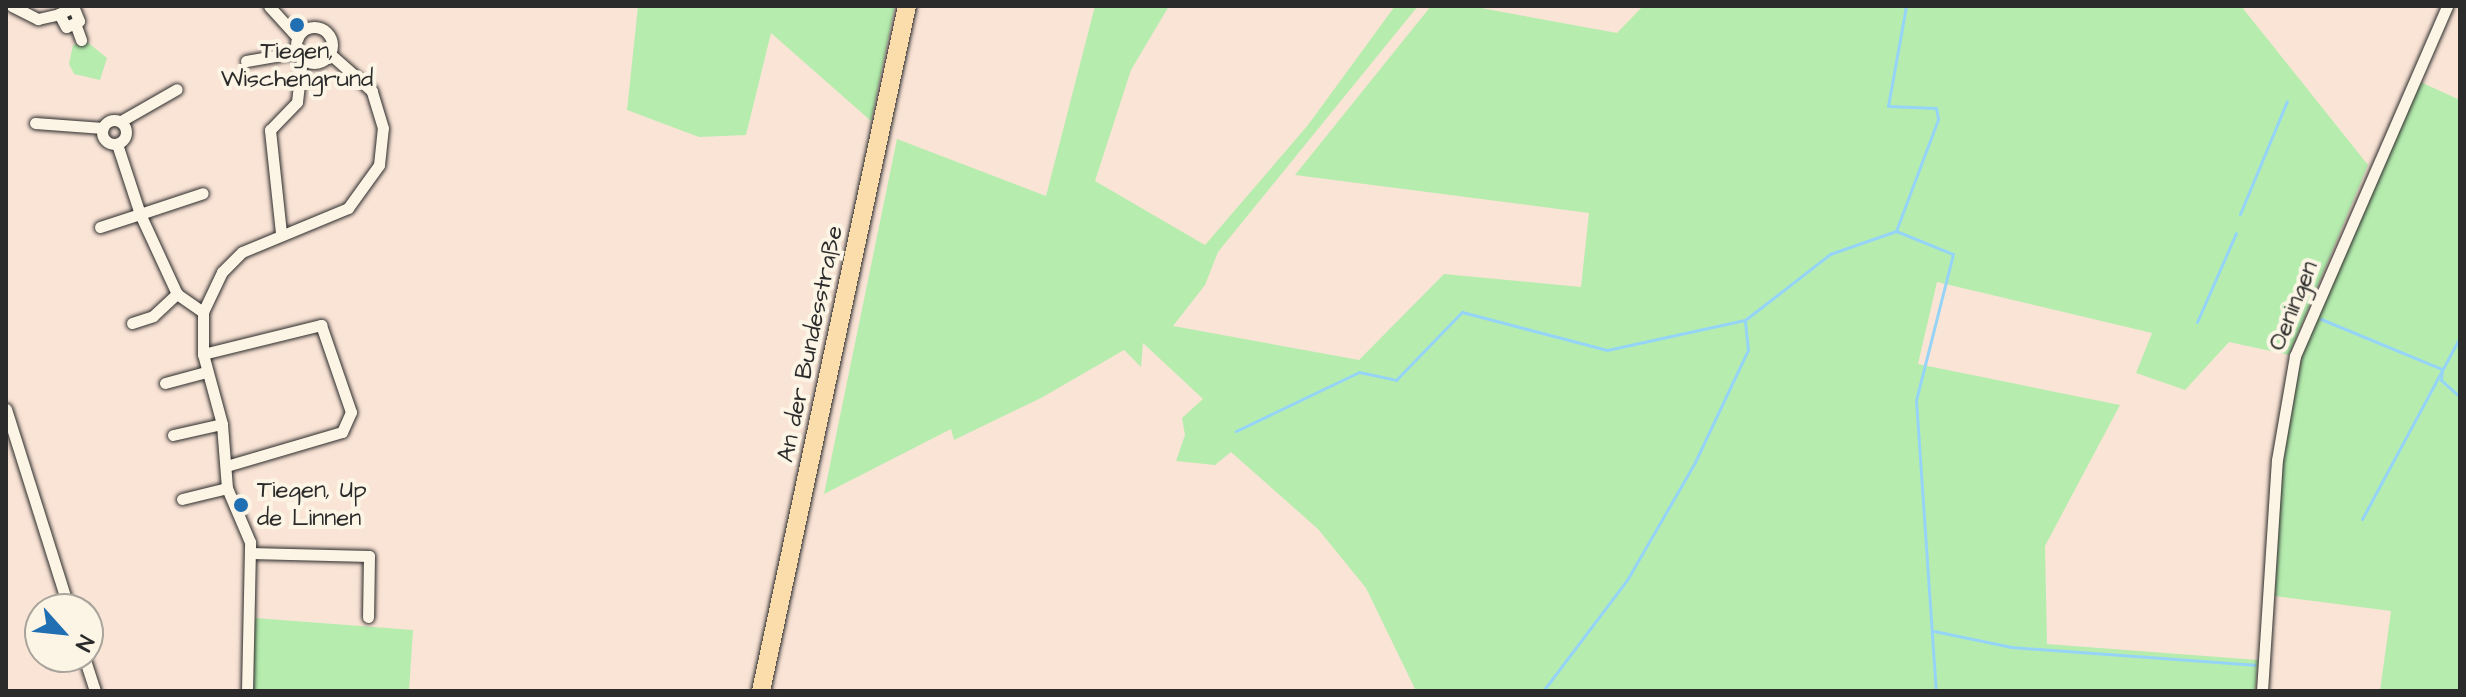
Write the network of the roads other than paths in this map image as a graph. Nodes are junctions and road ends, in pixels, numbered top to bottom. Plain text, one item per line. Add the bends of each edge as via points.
1 (12, 6) edge
2 (269, 6) edge
3 (907, 6) edge
4 (2447, 6) edge
5 (73, 7) edge
6 (59, 14) junction
7 (76, 26) junction
8 (298, 38) junction
9 (81, 40) dead end
10 (330, 54) junction
11 (300, 55) junction
12 (246, 61) dead end
13 (177, 89) dead end
14 (121, 121) junction
15 (35, 123) dead end
16 (103, 128) junction
17 (117, 144) junction
18 (203, 193) dead end
19 (140, 214) junction
20 (100, 227) dead end
21 (281, 233) junction
22 (177, 294) junction
23 (203, 312) junction
24 (132, 323) dead end
25 (203, 354) junction
26 (206, 372) junction
27 (165, 383) dead end
28 (6, 409) edge
29 (222, 424) junction
30 (173, 435) dead end
31 (230, 465) junction
32 (227, 488) junction
33 (182, 499) dead end
34 (250, 553) junction
35 (64, 593) edge
36 (368, 617) dead end
37 (247, 691) edge
38 (761, 691) edge
39 (2262, 691) edge

1 - 6 street via 38,19
2 - 8 street
3 - 38 main road, An der Bundesstraße
4 - 39 street, Oeningen via 2295,356 2277,460
5 - 6 street
5 - 7 street via 80,16
6 - 7 street via 61,24
7 - 9 street
8 - 10 street via 311,27 323,29
8 - 11 street
10 - 11 street via 314,63
10 - 21 street via 372,91 383,128 379,165 348,208
11 - 12 street
11 - 21 street via 297,102 270,130
13 - 14 street
14 - 16 street
14 - 17 street via 126,134
15 - 16 street
16 - 17 street
17 - 19 street
18 - 19 street
19 - 20 street
19 - 22 street
21 - 23 street via 222,272
22 - 23 street
22 - 24 street via 153,316
23 - 25 street
25 - 26 street
25 - 31 street via 321,325 351,412 342,432
26 - 27 street
26 - 29 street
28 - 35 street
29 - 30 street
29 - 31 street
31 - 32 street
32 - 33 street
32 - 34 street via 246,523
34 - 36 street via 369,556
34 - 37 street

